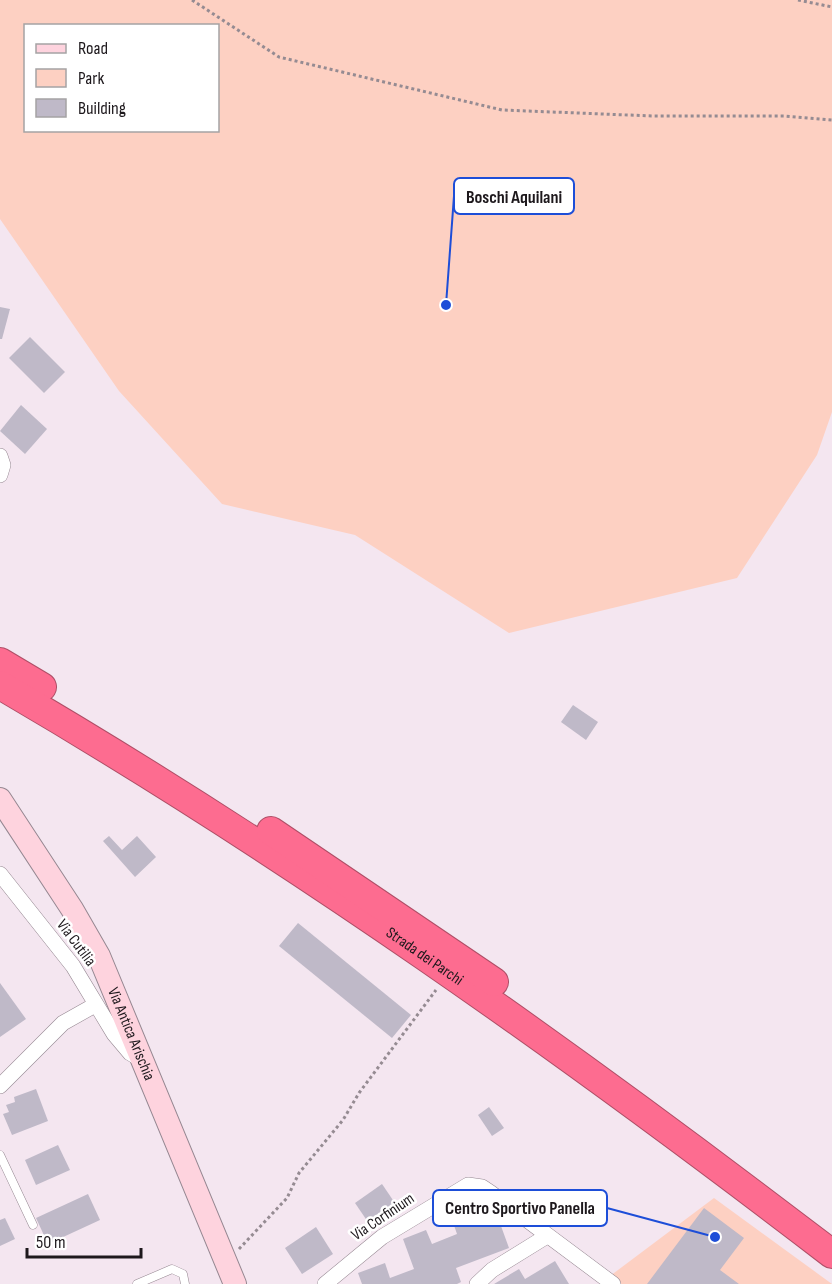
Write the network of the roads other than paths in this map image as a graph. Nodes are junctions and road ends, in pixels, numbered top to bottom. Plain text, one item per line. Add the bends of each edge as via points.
1 (0, 456) edge
2 (0, 475) edge
3 (0, 662) edge
4 (0, 685) edge
5 (0, 799) edge
6 (0, 874) edge
7 (95, 1005) junction
8 (143, 1059) junction
9 (0, 1086) edge
10 (0, 1155) edge
11 (33, 1226) dead end
12 (832, 1229) edge
13 (547, 1236) junction
14 (832, 1254) edge
15 (231, 1274) edge
16 (137, 1284) edge
17 (185, 1284) edge
18 (325, 1284) edge
19 (477, 1284) edge
20 (613, 1284) edge

1 - 2 street
3 - 12 highway, Strada dei Parchi via 264,827 459,957
4 - 14 highway, Strada dei Parchi via 244,837 455,979
5 - 8 main road, Via Antica Arischia via 88,935
6 - 7 street, Via Cutilia via 65,956
7 - 8 street, Via Cutilia via 126,1050
7 - 9 street via 63,1023
8 - 15 main road, Via Antica Arischia
10 - 11 lane
13 - 18 street, Via Corfinium via 487,1190 468,1185 382,1237
13 - 19 street via 492,1270
13 - 20 street, Via Corfinium
16 - 17 lane via 172,1269 183,1274

